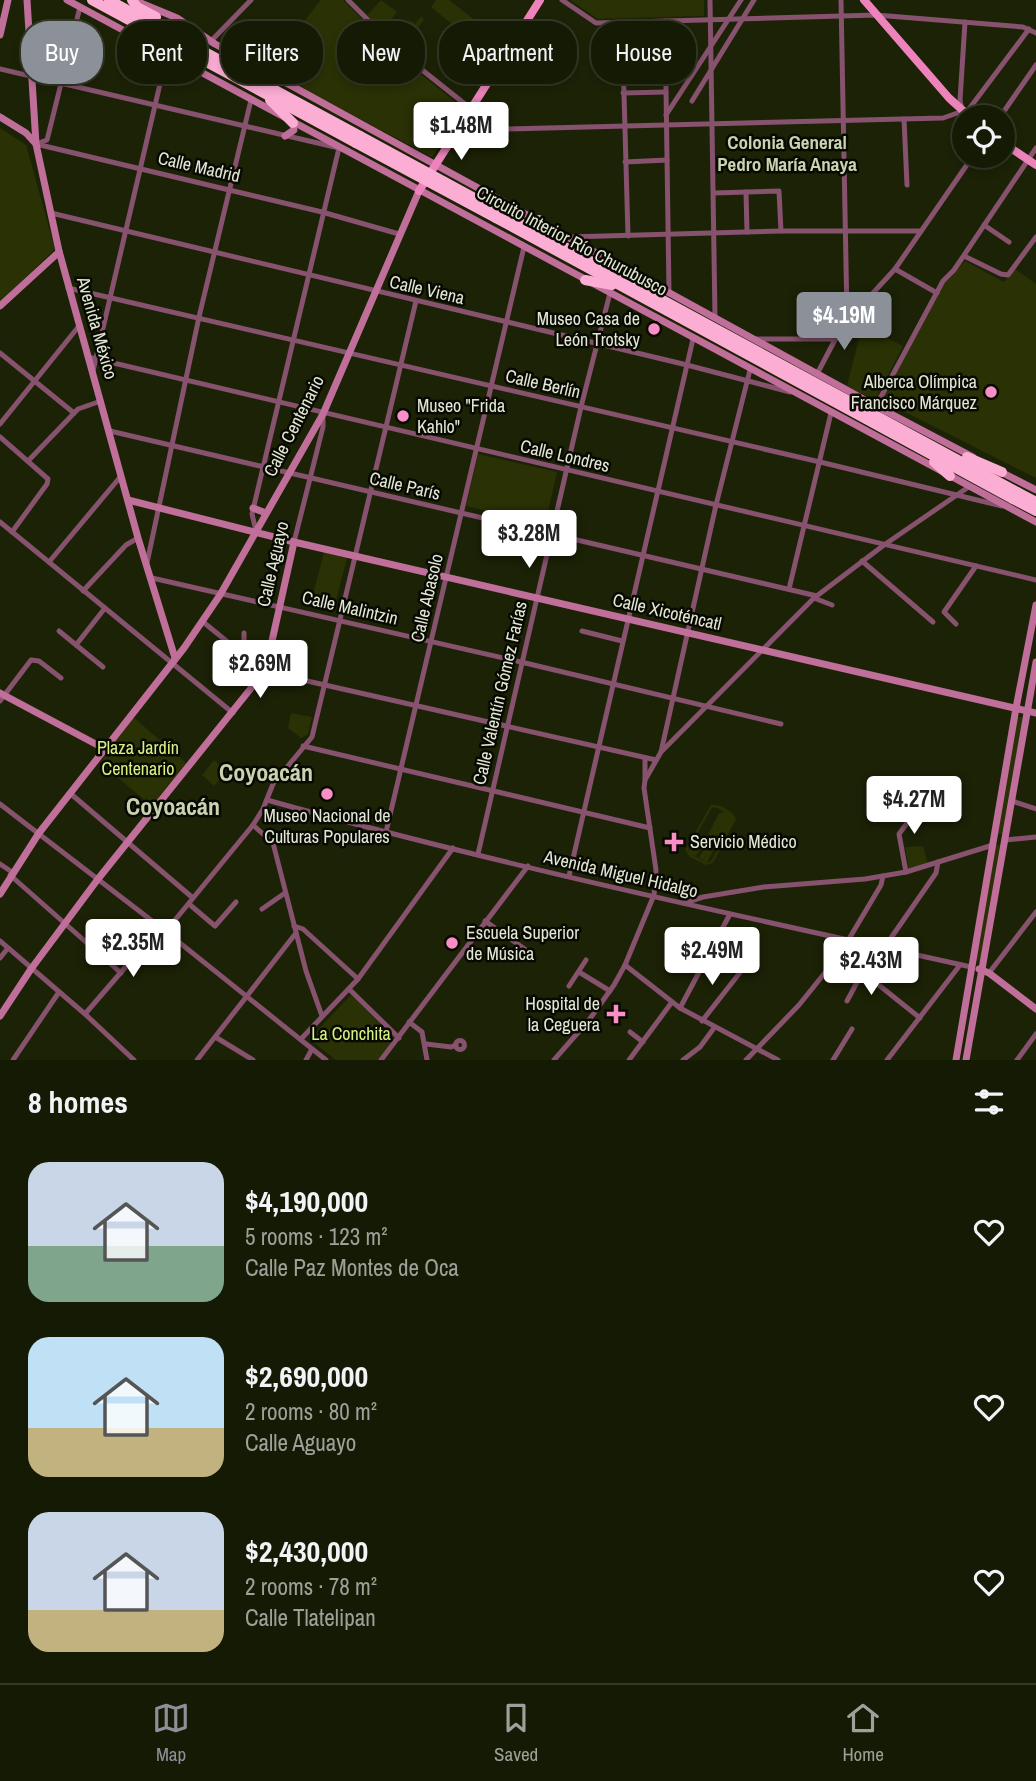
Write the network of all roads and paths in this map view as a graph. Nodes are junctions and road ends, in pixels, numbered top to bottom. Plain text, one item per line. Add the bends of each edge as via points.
1 (8, 0) edge
2 (26, 0) edge
3 (67, 0) edge
4 (92, 0) edge
5 (109, 0) edge
6 (133, 0) edge
7 (251, 0) edge
8 (348, 0) edge
9 (540, 0) edge
10 (562, 0) edge
11 (710, 0) edge
12 (741, 0) edge
13 (754, 0) edge
14 (841, 0) edge
15 (864, 0) edge
16 (80, 7) junction
17 (876, 15) junction
18 (841, 16) junction
19 (729, 20) junction
20 (741, 20) junction
21 (27, 21) edge
22 (77, 21) edge
23 (148, 21) edge
24 (163, 21) edge
25 (593, 21) edge
26 (696, 21) edge
27 (710, 21) junction
28 (965, 22) junction
29 (117, 27) edge
30 (1029, 29) junction
31 (1036, 33) edge
32 (0, 35) edge
33 (210, 42) junction
34 (711, 49) junction
35 (207, 53) edge
36 (1036, 65) edge
37 (0, 69) edge
38 (710, 71) junction
39 (21, 74) edge
40 (207, 76) edge
41 (32, 84) edge
42 (61, 84) joint
43 (159, 84) edge
44 (623, 84) edge
45 (666, 84) edge
46 (259, 90) junction
47 (666, 92) junction
48 (623, 93) junction
49 (251, 100) junction
50 (692, 101) dead end
51 (154, 105) junction
52 (958, 105) edge
53 (962, 105) edge
54 (972, 105) edge
55 (1008, 105) edge
56 (470, 108) junction
57 (666, 115) junction
58 (0, 117) edge
59 (952, 117) edge
60 (904, 119) junction
61 (843, 121) junction
62 (293, 123) junction
63 (459, 124) junction
64 (712, 124) junction
65 (666, 125) junction
66 (245, 126) junction
67 (624, 127) junction
68 (285, 136) junction
69 (358, 139) junction
70 (36, 145) junction
71 (404, 146) junction
72 (339, 148) junction
73 (1036, 148) edge
74 (1015, 151) edge
75 (667, 160) junction
76 (625, 162) junction
77 (1032, 162) edge
78 (435, 163) junction
79 (965, 168) edge
80 (139, 169) junction
81 (386, 174) junction
82 (907, 185) dead end
83 (229, 190) junction
84 (419, 191) junction
85 (747, 192) junction
86 (714, 193) junction
87 (323, 212) junction
88 (51, 213) junction
89 (498, 215) junction
90 (539, 220) junction
91 (984, 225) junction
92 (125, 231) junction
93 (780, 231) junction
94 (847, 231) junction
95 (921, 231) junction
96 (747, 232) junction
97 (714, 233) junction
98 (399, 234) junction
99 (669, 235) junction
100 (628, 236) junction
101 (568, 237) junction
102 (1036, 237) edge
103 (1009, 242) dead end
104 (524, 247) junction
105 (60, 252) junction
106 (215, 253) junction
107 (964, 256) junction
108 (586, 258) junction
109 (895, 270) junction
110 (308, 275) junction
111 (586, 280) junction
112 (68, 288) junction
113 (627, 289) junction
114 (374, 291) junction
115 (669, 292) junction
116 (610, 293) junction
117 (937, 293) junction
118 (110, 297) junction
119 (416, 301) junction
120 (0, 306) edge
121 (199, 317) junction
122 (715, 317) junction
123 (867, 320) dead end
124 (505, 323) junction
125 (79, 326) junction
126 (293, 339) junction
127 (693, 339) junction
128 (754, 339) junction
129 (836, 339) junction
130 (597, 345) junction
131 (348, 352) junction
132 (0, 353) edge
133 (92, 358) junction
134 (400, 365) junction
135 (687, 365) junction
136 (750, 370) junction
137 (817, 374) junction
138 (746, 380) junction
139 (35, 381) junction
140 (186, 381) junction
141 (491, 386) junction
142 (797, 394) junction
143 (101, 401) junction
144 (279, 403) junction
145 (876, 406) junction
146 (581, 407) junction
147 (74, 413) junction
148 (831, 413) junction
149 (323, 414) junction
150 (0, 424) edge
151 (876, 424) junction
152 (385, 428) junction
153 (674, 428) junction
154 (110, 431) junction
155 (0, 438) edge
156 (919, 439) junction
157 (732, 442) junction
158 (171, 445) junction
159 (476, 449) junction
160 (27, 461) junction
161 (820, 462) junction
162 (263, 467) junction
163 (566, 470) junction
164 (1002, 472) junction
165 (289, 473) junction
166 (121, 475) junction
167 (950, 476) junction
168 (309, 478) junction
169 (970, 486) junction
170 (1035, 489) edge
171 (370, 492) junction
172 (659, 492) junction
173 (959, 495) junction
174 (128, 500) junction
175 (1014, 500) junction
176 (716, 505) junction
177 (158, 507) junction
178 (253, 508) junction
179 (1032, 510) edge
180 (266, 513) junction
181 (461, 513) junction
182 (0, 522) edge
183 (804, 526) junction
184 (256, 531) junction
185 (12, 532) junction
186 (551, 533) junction
187 (138, 538) junction
188 (294, 542) junction
189 (884, 545) junction
190 (643, 555) junction
191 (355, 556) junction
192 (49, 562) junction
193 (147, 563) junction
194 (864, 563) junction
195 (976, 566) junction
196 (702, 569) junction
197 (447, 576) junction
198 (152, 578) junction
199 (1036, 580) edge
200 (789, 589) junction
201 (83, 591) junction
202 (220, 595) junction
203 (537, 597) junction
204 (815, 597) junction
205 (1036, 605) edge
206 (279, 606) junction
207 (832, 606) dead end
208 (105, 608) junction
209 (627, 619) junction
210 (202, 621) junction
211 (340, 621) junction
212 (933, 622) dead end
213 (956, 624) dead end
214 (60, 631) dead end
215 (582, 631) dead end
216 (244, 633) dead end
217 (688, 633) junction
218 (432, 641) junction
219 (622, 641) junction
220 (76, 645) junction
221 (238, 650) junction
222 (761, 650) junction
223 (173, 660) junction
224 (521, 662) junction
225 (1036, 662) edge
226 (103, 667) dead end
227 (263, 671) junction
228 (1035, 671) edge
229 (61, 678) dead end
230 (326, 684) junction
231 (612, 685) junction
232 (2, 696) edge
233 (673, 699) junction
234 (417, 706) junction
235 (706, 707) junction
236 (1016, 708) junction
237 (1027, 711) junction
238 (233, 713) junction
239 (1036, 713) edge
240 (780, 724) dead end
241 (506, 726) junction
242 (303, 746) junction
243 (597, 747) junction
244 (105, 749) junction
245 (661, 752) junction
246 (645, 758) junction
247 (656, 760) junction
248 (401, 770) junction
249 (645, 780) junction
250 (491, 791) junction
251 (71, 794) junction
252 (267, 800) junction
253 (924, 800) dead end
254 (1012, 800) junction
255 (0, 804) edge
256 (1036, 809) edge
257 (583, 813) junction
258 (253, 825) junction
259 (650, 828) junction
260 (386, 832) junction
261 (39, 833) junction
262 (1036, 837) edge
263 (1005, 840) junction
264 (126, 842) junction
265 (993, 845) junction
266 (453, 848) junction
267 (478, 854) junction
268 (938, 862) junction
269 (0, 864) edge
270 (528, 866) junction
271 (906, 872) junction
272 (11, 874) junction
273 (569, 876) junction
274 (883, 876) junction
275 (98, 879) junction
276 (285, 893) junction
277 (0, 894) edge
278 (653, 895) junction
279 (193, 898) junction
280 (236, 902) dead end
281 (683, 903) junction
282 (188, 904) junction
283 (262, 909) dead end
284 (1036, 912) edge
285 (730, 914) junction
286 (485, 921) junction
287 (65, 922) junction
288 (163, 929) junction
289 (295, 930) junction
290 (849, 940) junction
291 (0, 941) edge
292 (8, 948) junction
293 (884, 948) junction
294 (526, 950) dead end
295 (840, 954) junction
296 (0, 958) edge
297 (586, 960) dead end
298 (625, 965) junction
299 (960, 965) junction
300 (971, 967) junction
301 (31, 969) junction
302 (742, 970) dead end
303 (579, 972) junction
304 (986, 972) junction
305 (121, 973) junction
306 (862, 973) junction
307 (358, 979) junction
308 (569, 986) dead end
309 (349, 989) junction
310 (610, 991) junction
311 (59, 992) junction
312 (248, 996) junction
313 (848, 1001) dead end
314 (672, 1002) junction
315 (680, 1008) junction
316 (1036, 1009) edge
317 (85, 1014) junction
318 (321, 1014) junction
319 (0, 1016) edge
320 (919, 1018) junction
321 (702, 1021) junction
322 (410, 1022) junction
323 (715, 1028) junction
324 (852, 1029) dead end
325 (630, 1032) dead end
326 (1036, 1034) edge
327 (217, 1038) junction
328 (300, 1038) junction
329 (399, 1038) junction
330 (643, 1042) junction
331 (426, 1044) junction
332 (456, 1045) dead end
333 (756, 1049) junction
334 (310, 1056) edge
335 (13, 1060) edge
336 (134, 1060) edge
337 (197, 1060) edge
338 (253, 1060) edge
339 (326, 1060) edge
340 (381, 1060) edge
341 (427, 1060) edge
342 (554, 1060) edge
343 (629, 1060) edge
344 (682, 1060) edge
345 (746, 1060) edge
346 (778, 1060) edge
347 (833, 1060) edge
348 (887, 1060) edge
349 (956, 1060) edge
350 (966, 1060) edge
351 (1017, 1060) edge

1 - 32 street
2 - 21 street, Avenida México
3 - 16 street
4 - 46 highway, Circuito Interior Río Churubusco
5 - 23 highway, Circuito Interior Río Churubusco
6 - 24 highway
6 - 33 street via 177,18
7 - 33 street
8 - 56 street via 402,54
9 - 56 main road
10 - 25 street
11 - 27 street
12 - 19 street
13 - 20 street
14 - 18 street
15 - 17 main road
16 - 22 street
16 - 29 street
17 - 18 street
17 - 28 street
17 - 52 main road
18 - 20 street
18 - 61 street
19 - 20 street
19 - 27 street
19 - 34 street
20 - 38 street
26 - 27 street
27 - 34 street
28 - 30 street
28 - 53 street
30 - 31 street
30 - 54 street
33 - 71 street
34 - 38 street
34 - 57 street
35 - 69 highway, Circuito Interior Río Churubusco
36 - 55 street
37 - 39 street
38 - 50 street
38 - 64 street
40 - 49 street
41 - 70 street, Avenida México
42 - 51 street
42 - 70 street via 47,140
43 - 51 street
44 - 48 street
45 - 47 street
46 - 62 highway
46 - 69 highway, Circuito Interior Río Churubusco
47 - 48 street
47 - 57 street
48 - 67 street
49 - 62 street
49 - 66 street
51 - 66 street
51 - 80 street
56 - 63 main road
57 - 65 street
58 - 70 street, Calle Madrid
59 - 60 street
60 - 61 street
60 - 82 street
61 - 64 street
61 - 94 street
62 - 68 street via 294,130
62 - 72 street
63 - 67 street via 467,130
63 - 78 main road
64 - 65 street
64 - 86 street
65 - 67 street
65 - 75 street
66 - 68 street
66 - 83 street
67 - 76 street
68 - 72 street
69 - 89 highway, Circuito Interior Río Churubusco, bridge
70 - 80 street, Calle Madrid
70 - 88 street, Avenida México
71 - 78 street
71 - 81 street via 408,157 404,167
72 - 81 street
72 - 87 street
73 - 77 street
74 - 77 main road
75 - 76 street
75 - 99 street
76 - 100 street
77 - 91 street
78 - 84 main road
78 - 90 street
79 - 95 street
80 - 83 street, Calle Madrid
80 - 92 street
81 - 84 street
83 - 87 street, Calle Madrid
83 - 106 street
84 - 98 street, Calle Centenario
84 - 104 street
85 - 86 street
85 - 93 street via 779,191
85 - 96 street
86 - 97 street
87 - 98 street, Calle Madrid
87 - 110 street
88 - 92 street, Calle Viena
88 - 105 street, Avenida México
89 - 108 highway, Circuito Interior Río Churubusco
89 - 113 highway, Circuito Interior Río Churubusco
90 - 101 street
90 - 108 highway
91 - 103 street
91 - 107 street
92 - 106 street, Calle Viena
92 - 118 street
93 - 94 street
93 - 96 street
94 - 95 street
94 - 129 street via 847,317
95 - 109 street
96 - 97 street
97 - 99 street
97 - 122 street
98 - 114 street, Calle Centenario
99 - 100 street
99 - 115 street
100 - 101 street
101 - 115 street
102 - 107 street via 1008,275
104 - 111 street
104 - 124 street, Calle Abasolo
105 - 112 street, Avenida México
105 - 120 street
106 - 110 street, Calle Viena
106 - 121 street
107 - 117 street
108 - 156 highway, Circuito Interior Río Churubusco
109 - 117 street
109 - 123 street via 873,293
110 - 114 street, Calle Viena
110 - 126 street
111 - 113 highway
111 - 116 street
112 - 118 street, Calle Berlín
112 - 125 street, Avenida México
113 - 151 highway, Circuito Interior Río Churubusco
114 - 119 street, Calle Viena
114 - 131 street, Calle Centenario
115 - 122 street
116 - 127 street
116 - 130 street, Calle Valentín Gómez Farías
117 - 145 street
118 - 121 street, Calle Berlín
118 - 133 street
119 - 124 street, Calle Viena
119 - 134 street
121 - 126 street, Calle Berlín
121 - 140 street
122 - 128 street
124 - 130 street, Calle Viena
124 - 141 street, Calle Abasolo
125 - 133 street, Avenida México
125 - 139 street
126 - 131 street, Calle Berlín
126 - 144 street
127 - 135 street
127 - 136 street
128 - 129 street
128 - 137 street
129 - 137 street
130 - 135 street, Calle Viena
130 - 146 street, Calle Valentín Gómez Farías
131 - 134 street, Calle Berlín
131 - 149 street, Calle Centenario
132 - 139 street
133 - 140 street, Calle Londres
133 - 143 street, Avenida México
134 - 141 street, Calle Berlín
134 - 152 street
135 - 138 street, Calle Viena
135 - 153 street
136 - 138 street
136 - 142 street
137 - 145 street
138 - 142 street, Calle Viena
138 - 157 street
139 - 147 street
139 - 150 street
140 - 144 street, Calle Londres
140 - 158 street
141 - 146 street, Calle Berlín
141 - 159 street, Calle Abasolo
142 - 148 street
143 - 147 street via 81,406
143 - 154 street, Avenida México
144 - 149 street, Calle Londres
144 - 162 street
145 - 164 street
146 - 153 street, Calle Berlín
146 - 163 street, Calle Valentín Gómez Farías
147 - 160 street
148 - 161 street
148 - 167 street
149 - 152 street, Calle Londres
149 - 165 street, Calle Centenario
149 - 168 street, Calle Aguayo
151 - 167 highway via 884,435 941,466
151 - 175 highway, Circuito Interior Río Churubusco
152 - 159 street, Calle Londres
152 - 171 street
153 - 157 street, Calle Berlín
153 - 172 street
154 - 158 street, Calle París
154 - 166 street, Avenida México
155 - 160 street
156 - 164 highway via 933,440
156 - 175 highway, Circuito Interior Río Churubusco
157 - 161 street, Calle Berlín
157 - 176 street
158 - 162 street, Calle París
158 - 177 street
159 - 163 street, Calle Londres
159 - 181 street, Calle Abasolo
160 - 185 street via 48,479 47,484
161 - 173 street, Calle Berlín
161 - 183 street
162 - 165 street, Calle París
162 - 178 street
163 - 172 street, Calle Londres
163 - 186 street, Calle Valentín Gómez Farías
164 - 170 street
165 - 168 street, Calle París
165 - 180 street, Calle Centenario
166 - 174 street, Avenida México
166 - 192 street
167 - 169 street
168 - 171 street, Calle París
168 - 188 street, Calle Aguayo
169 - 173 street
169 - 175 street
170 - 179 street
171 - 181 street, Calle París
171 - 191 street
172 - 176 street, Calle Londres
172 - 190 street
173 - 175 street, Calle Berlín
173 - 189 street
174 - 177 street, Calle Xicoténcatl
174 - 187 street, Avenida México
175 - 179 highway, Circuito Interior Río Churubusco, bridge
176 - 183 street, Calle Londres
176 - 196 street
177 - 184 street, Calle Xicoténcatl
177 - 193 street
178 - 180 street
178 - 184 street
180 - 184 street, Calle Centenario
181 - 186 street, Calle París
181 - 197 street, Calle Abasolo
182 - 185 street
183 - 189 street, Calle Londres
183 - 200 street
184 - 188 street, Calle Xicoténcatl
184 - 202 street, Calle Centenario
185 - 192 street
186 - 190 street, Calle París
186 - 203 street, Calle Valentín Gómez Farías
187 - 193 street, Avenida México
187 - 201 street
188 - 191 street, Calle Xicoténcatl
188 - 206 street, Calle Aguayo
189 - 194 street
189 - 195 street, Calle Londres
190 - 196 street, Calle París
190 - 209 street
191 - 197 street, Calle Xicoténcatl
191 - 211 street
192 - 201 street
193 - 198 street, Avenida México
194 - 204 street
194 - 212 street
195 - 199 street, Calle Londres
195 - 213 street via 944,612
196 - 200 street, Calle París
196 - 217 street
197 - 203 street, Calle Xicoténcatl
197 - 218 street, Calle Abasolo
198 - 202 street, Calle Malintzin
198 - 223 street, Avenida México
200 - 204 street, Calle París
201 - 208 street
202 - 206 street, Calle Malintzin
202 - 210 street, Calle Centenario
203 - 209 street, Calle Xicoténcatl
203 - 224 street, Calle Valentín Gómez Farías
204 - 207 street, Calle París
204 - 222 street
205 - 236 street
206 - 211 street, Calle Malintzin
206 - 227 street, Calle Aguayo
208 - 220 street
208 - 223 street
209 - 217 street, Calle Xicoténcatl
209 - 219 street
210 - 221 street
210 - 223 street, Calle Centenario
211 - 218 street, Calle Malintzin
211 - 230 street
214 - 220 street
215 - 219 street
216 - 221 street
217 - 222 street, Calle Xicoténcatl
217 - 233 street
218 - 224 street, Calle Malintzin
218 - 234 street, Calle Abasolo
219 - 231 street
220 - 226 street
221 - 227 street
222 - 235 street
222 - 236 street, Calle Xicoténcatl
223 - 238 street
223 - 244 street, Calle Centenario
224 - 231 street, Calle Malintzin
224 - 241 street, Calle Valentín Gómez Farías
225 - 228 street
227 - 230 street
227 - 238 street, Calle Aguayo
228 - 237 street
229 - 232 street via 39,660 31,660
230 - 234 street
230 - 242 street via 312,737
231 - 233 street, Calle Malintzin
231 - 243 street
232 - 244 street
233 - 235 street, Calle Malintzin
233 - 245 street
234 - 241 street
234 - 248 street, Calle Abasolo
235 - 240 street, Calle Malintzin
235 - 245 street
236 - 237 street, Calle Xicoténcatl
236 - 265 street
237 - 239 street, Calle Xicoténcatl
237 - 254 street
238 - 264 street, Calle Aguayo
241 - 243 street
241 - 250 street, Calle Valentín Gómez Farías
242 - 248 street
242 - 252 street via 273,784
243 - 246 street
243 - 257 street
244 - 251 street, Calle Centenario
245 - 247 street
246 - 247 street
246 - 249 street
247 - 249 street
248 - 250 street
248 - 260 street, Calle Abasolo
249 - 259 street
250 - 257 street
250 - 267 street, Calle Valentín Gómez Farías
251 - 261 street, Calle Centenario
251 - 264 street
252 - 258 street
252 - 260 street, Avenida Miguel Hidalgo
253 - 271 street via 899,834
254 - 256 street
254 - 263 street
255 - 261 street
257 - 259 street
257 - 273 street
258 - 276 street via 273,843
258 - 279 street
259 - 278 street via 656,870
260 - 266 street, Avenida Miguel Hidalgo
261 - 272 street, Calle Centenario
261 - 275 street
262 - 263 street
263 - 304 street
264 - 275 street, Calle Aguayo
264 - 279 street
265 - 268 street
265 - 300 street
266 - 267 street, Avenida Miguel Hidalgo
266 - 307 street
267 - 270 street, Avenida Miguel Hidalgo
268 - 271 street
268 - 293 street via 936,873
269 - 272 street
270 - 273 street, Avenida Miguel Hidalgo
270 - 286 street
271 - 274 street
272 - 277 street, Calle Centenario
272 - 287 street
273 - 278 street, Avenida Miguel Hidalgo
274 - 281 street via 764,887
274 - 290 street
275 - 287 street, Calle Aguayo
275 - 288 street
276 - 283 street
276 - 289 street
278 - 281 street, Avenida Miguel Hidalgo
278 - 298 street
279 - 282 street
280 - 282 street via 215,926
281 - 285 street, Avenida Miguel Hidalgo
282 - 288 street
284 - 304 street
285 - 290 street, Avenida Miguel Hidalgo
285 - 315 street
286 - 294 street
286 - 322 street
287 - 301 street, Calle Aguayo
287 - 305 street
288 - 305 street
288 - 312 street
289 - 307 street via 303,929
289 - 312 street
289 - 318 street
290 - 293 street, Avenida Miguel Hidalgo
290 - 295 street
291 - 292 street
292 - 296 street
292 - 301 street
293 - 299 street, Avenida Miguel Hidalgo
295 - 306 street
295 - 333 street
297 - 303 street
298 - 310 street
298 - 314 street
299 - 300 street, Avenida Miguel Hidalgo
299 - 320 street
300 - 304 street
300 - 349 street
301 - 311 street
301 - 319 street, Calle Aguayo
302 - 321 street
303 - 308 street
303 - 310 street
304 - 316 street
304 - 350 street
305 - 317 street
306 - 313 street
306 - 320 street
307 - 309 street
309 - 318 street
309 - 329 street
310 - 342 street
311 - 317 street
311 - 335 street
312 - 327 street
312 - 328 street
314 - 315 street
314 - 330 street
315 - 321 street
317 - 336 street
318 - 328 street
320 - 348 street
321 - 323 street
322 - 329 street
322 - 331 street via 422,1032
323 - 333 street
323 - 344 street
324 - 347 street
325 - 330 street
326 - 351 street
327 - 337 street
327 - 338 street
328 - 334 street
329 - 340 street
330 - 343 street
331 - 332 street
331 - 341 street
333 - 345 street
333 - 346 street
334 - 339 street

